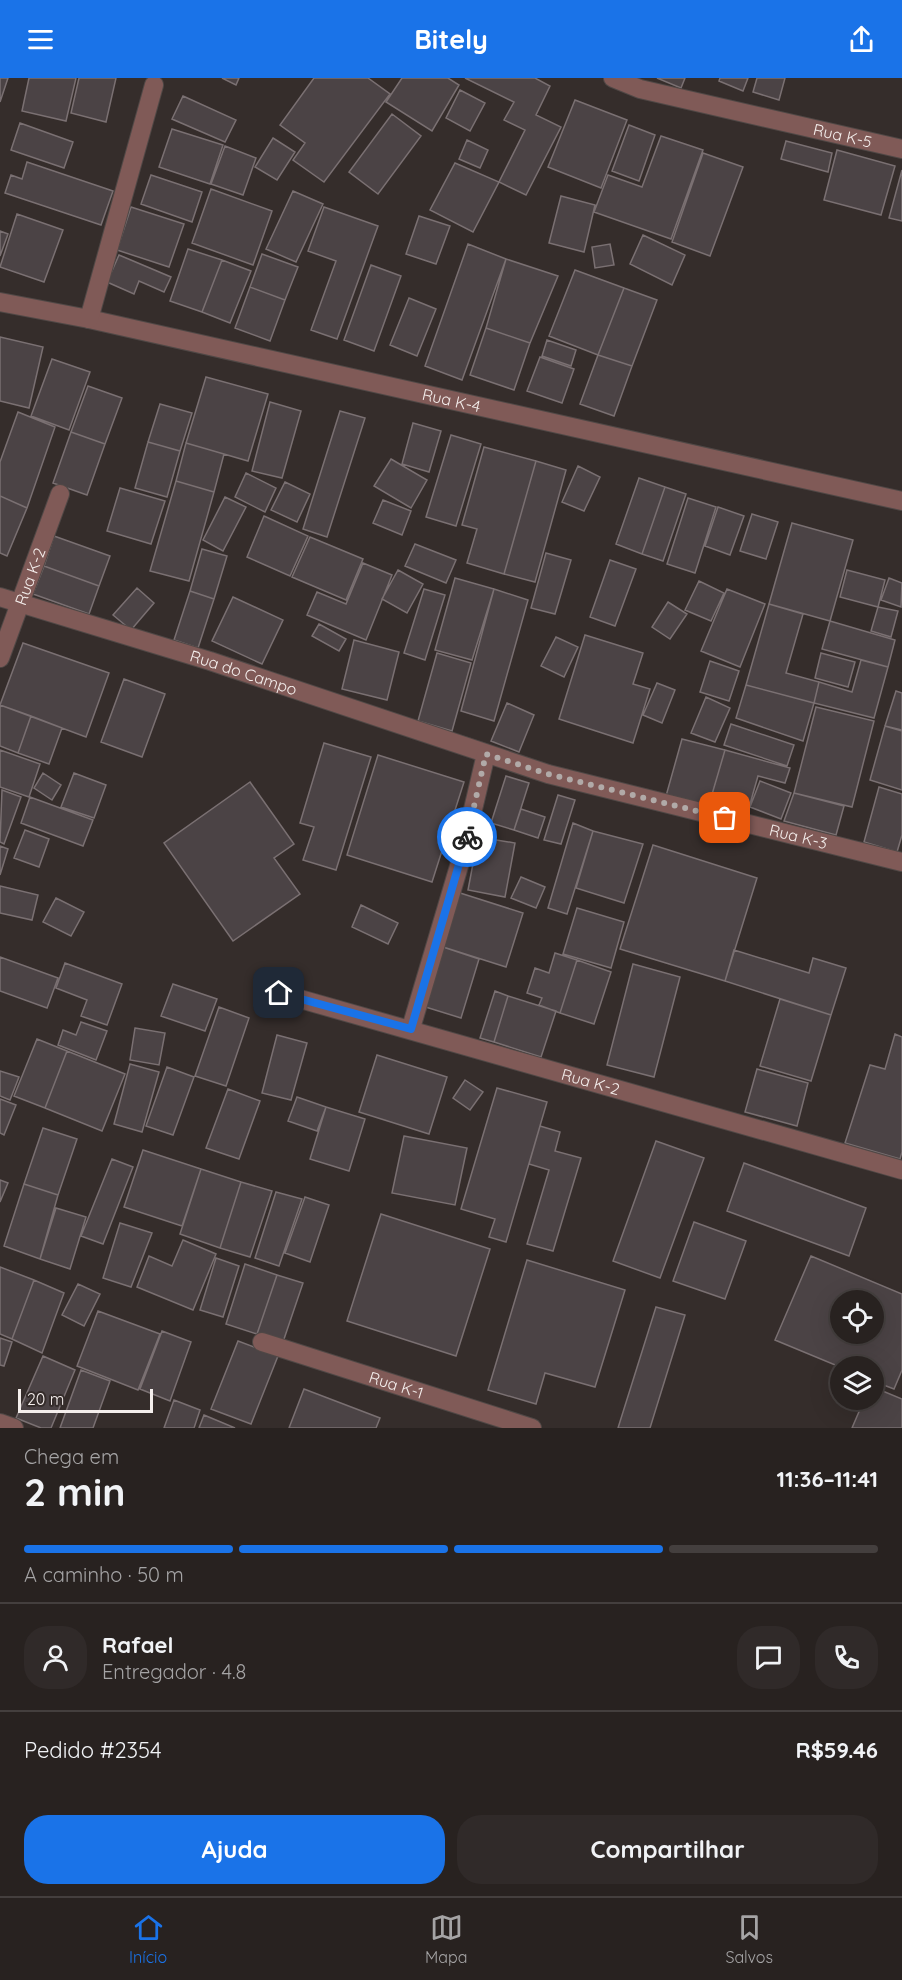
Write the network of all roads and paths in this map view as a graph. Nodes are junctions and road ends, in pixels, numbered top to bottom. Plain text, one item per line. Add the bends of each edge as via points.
1 (613, 78) edge
2 (154, 85) dead end
3 (902, 149) edge
4 (0, 302) edge
5 (89, 319) junction
6 (60, 494) dead end
7 (902, 501) edge
8 (0, 597) edge
9 (20, 604) junction
10 (0, 658) edge
11 (486, 754) junction
12 (902, 862) edge
13 (279, 993) dead end
14 (411, 1029) junction
15 (902, 1170) edge
16 (261, 1342) dead end
17 (0, 1423) edge
18 (14, 1428) edge
19 (532, 1428) edge

1 - 3 street, Rua K-5 via 640,89
2 - 5 street
4 - 5 street, Rua K-4
5 - 7 street, Rua K-4
6 - 9 street, Rua K-2
8 - 9 street, Rua do Campo
9 - 10 street, Rua K-2
9 - 11 street, Rua do Campo via 210,661
11 - 12 street, Rua K-3 via 548,774
11 - 14 street via 462,856
13 - 14 street, Rua K-2
14 - 15 street, Rua K-2
16 - 19 street, Rua K-1
17 - 18 street

